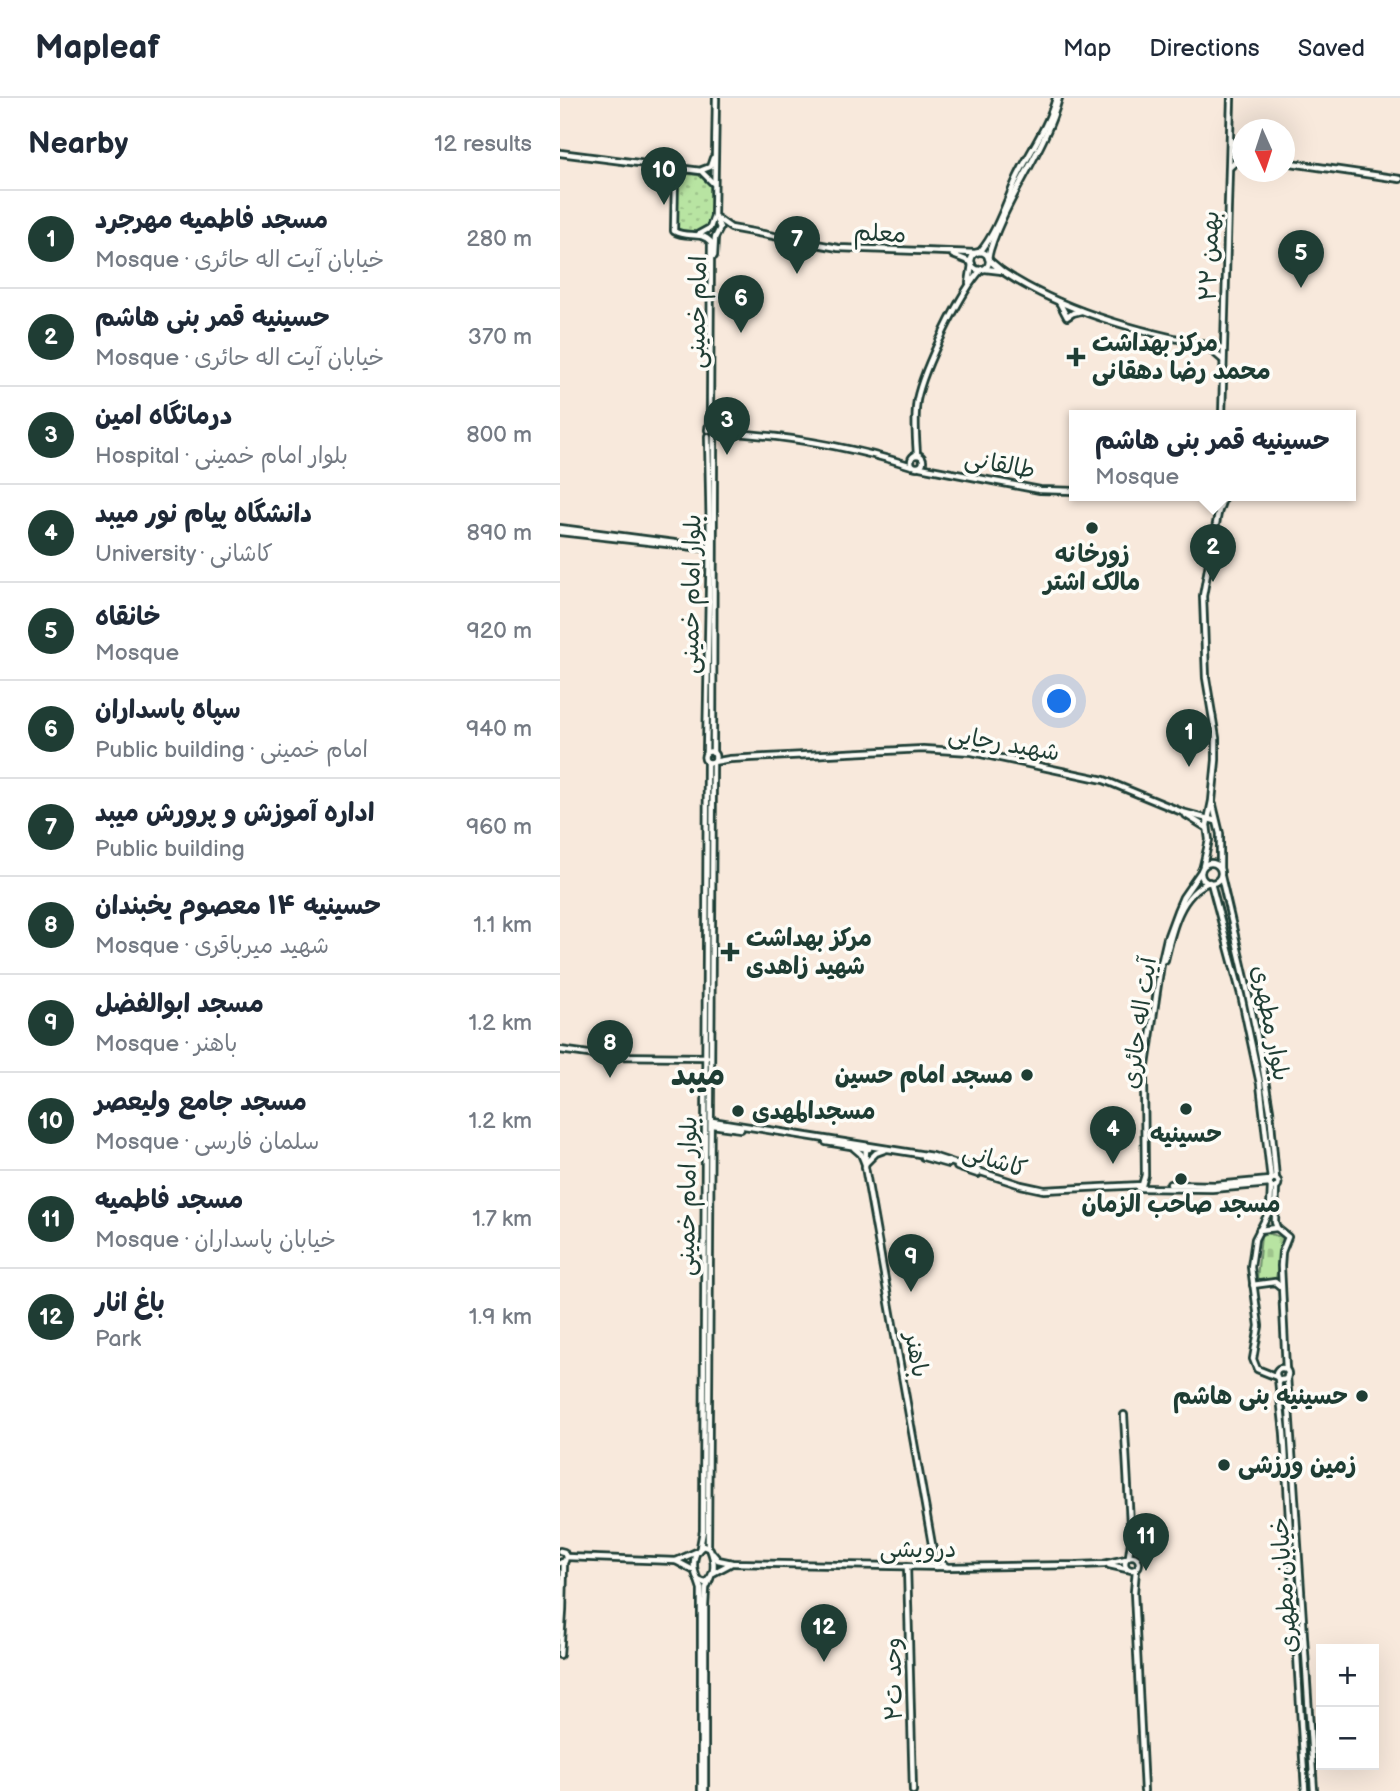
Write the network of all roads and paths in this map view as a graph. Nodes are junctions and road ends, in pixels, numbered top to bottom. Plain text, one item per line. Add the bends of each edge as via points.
1 (715, 98) edge
2 (1058, 98) edge
3 (1231, 98) edge
4 (1230, 140) junction
5 (1232, 142) edge
6 (560, 153) edge
7 (1230, 154) joint
8 (1295, 164) edge
9 (1232, 165) edge
10 (664, 167) junction
11 (1229, 168) junction
12 (688, 169) junction
13 (701, 171) junction
14 (675, 177) junction
15 (1400, 179) edge
16 (713, 183) junction
17 (715, 218) junction
18 (731, 228) junction
19 (701, 235) junction
20 (714, 238) junction
21 (978, 253) junction
22 (946, 254) junction
23 (988, 259) junction
24 (972, 263) junction
25 (983, 269) junction
26 (1002, 271) junction
27 (969, 284) junction
28 (1055, 299) junction
29 (1085, 311) junction
30 (1223, 338) junction
31 (1208, 346) junction
32 (1223, 350) junction
33 (1223, 360) junction
34 (1222, 410) edge
35 (712, 432) junction
36 (917, 455) junction
37 (921, 465) junction
38 (912, 466) junction
39 (1069, 489) edge
40 (1217, 501) edge
41 (1222, 501) edge
42 (1218, 513) junction
43 (560, 530) edge
44 (710, 538) junction
45 (701, 548) junction
46 (711, 548) junction
47 (710, 559) junction
48 (711, 753) junction
49 (730, 759) junction
50 (711, 762) junction
51 (1212, 801) junction
52 (1182, 812) junction
53 (1208, 818) junction
54 (1216, 821) junction
55 (1207, 828) junction
56 (1206, 854) junction
57 (1219, 854) junction
58 (1220, 868) junction
59 (1202, 869) junction
60 (1221, 876) junction
61 (1210, 883) junction
62 (1237, 945) junction
63 (1228, 948) junction
64 (1251, 1030) junction
65 (560, 1050) edge
66 (706, 1050) junction
67 (694, 1057) junction
68 (708, 1057) junction
69 (705, 1070) junction
70 (709, 1123) junction
71 (849, 1144) junction
72 (866, 1149) junction
73 (885, 1150) junction
74 (865, 1164) junction
75 (1272, 1183) junction
76 (1142, 1185) junction
77 (1157, 1187) junction
78 (1277, 1228) junction
79 (1259, 1230) junction
80 (1253, 1285) junction
81 (1281, 1287) junction
82 (1285, 1357) junction
83 (1278, 1369) junction
84 (1287, 1373) junction
85 (1278, 1378) junction
86 (706, 1391) junction
87 (1124, 1415) dead end
88 (1131, 1542) junction
89 (700, 1547) junction
90 (708, 1547) junction
91 (560, 1550) edge
92 (696, 1552) junction
93 (712, 1554) junction
94 (934, 1557) junction
95 (1137, 1557) junction
96 (1128, 1558) junction
97 (563, 1561) edge
98 (676, 1561) junction
99 (732, 1563) junction
100 (1104, 1564) junction
101 (907, 1566) junction
102 (925, 1566) junction
103 (936, 1567) junction
104 (948, 1567) junction
105 (1131, 1570) junction
106 (694, 1571) junction
107 (711, 1576) junction
108 (698, 1580) junction
109 (560, 1581) edge
110 (560, 1612) edge
111 (560, 1655) edge
112 (1300, 1701) junction
113 (1310, 1701) junction
114 (703, 1791) edge
115 (913, 1791) edge
116 (1144, 1791) edge
117 (1305, 1791) edge
118 (1314, 1791) edge

1 - 13 main road via 713,161
1 - 16 main road, امام خمینی
2 - 21 main road via 990,238
2 - 23 main road via 1048,130 990,246
3 - 4 main road, ۲۲ بهمن
4 - 5 main road
4 - 7 main road, ۲۲ بهمن
6 - 10 main road
7 - 11 main road, ۲۲ بهمن
8 - 15 main road
9 - 11 main road
10 - 12 main road
10 - 14 main road
11 - 30 main road, ۲۲ بهمن
12 - 13 main road
12 - 14 main road
13 - 16 main road
14 - 19 main road via 674,231
16 - 17 main road, امام خمینی
17 - 18 main road
17 - 19 main road
17 - 20 main road, امام خمینی via 720,228
18 - 20 main road
18 - 22 main road, معلم via 852,249
19 - 20 main road
20 - 35 main road, امام خمینی
21 - 22 main road
21 - 23 main road
21 - 24 main road
22 - 24 main road
23 - 25 main road
23 - 26 main road
24 - 25 main road
24 - 27 main road
25 - 26 main road
25 - 27 main road
26 - 28 main road
27 - 36 main road via 922,382 915,412
28 - 29 main road
28 - 29 main road via 1067,317
29 - 31 main road
30 - 31 main road
30 - 32 main road, ۲۲ بهمن
31 - 32 main road
31 - 33 main road
32 - 33 main road, ۲۲ بهمن
33 - 34 main road, ۲۲ بهمن
35 - 38 main road, طالقانی via 811,441
35 - 44 main road, بلوار امام خمینی
35 - 46 main road, بلوار امام خمینی
36 - 37 main road via 922,458
36 - 38 main road via 911,458
37 - 38 main road, طالقانی
37 - 39 main road, طالقانی
40 - 42 main road
41 - 42 main road
42 - 51 main road via 1203,596 1206,678 1216,738
43 - 45 main road
44 - 45 main road
44 - 46 main road, بلوار امام خمینی
45 - 46 main road
45 - 47 main road
46 - 47 main road, بلوار امام خمینی
46 - 48 main road, بلوار امام خمینی
47 - 48 main road, بلوار امام خمینی
48 - 49 main road
48 - 50 main road
49 - 50 main road, شهید رجایی
49 - 52 main road, شهید رجایی via 947,748 1104,780
50 - 66 main road, بلوار امام خمینی
50 - 68 main road, بلوار امام خمینی
51 - 53 main road, آیت اله حائری
51 - 54 main road
52 - 53 main road
52 - 55 main road
53 - 54 main road
53 - 55 main road, آیت اله حائری
54 - 57 main road
55 - 56 main road, آیت اله حائری
56 - 57 main road via 1209,858
56 - 59 main road, آیت اله حائری
57 - 58 main road
58 - 59 main road via 1214,863
58 - 60 main road
59 - 61 main road via 1203,879
59 - 76 main road, آیت اله حائری via 1184,897 1164,947 1144,1079 1146,1175
60 - 61 main road
60 - 62 main road, بلوار مطهری
61 - 63 main road, بلوار مطهری
61 - 76 main road, آیت اله حائری via 1194,890 1170,936 1145,1092
62 - 63 main road
62 - 64 main road, بلوار مطهری
63 - 64 main road, بلوار مطهری
64 - 75 main road, بلوار مطهری via 1270,1110
65 - 67 main road via 603,1056
66 - 67 main road
66 - 68 main road, بلوار امام خمینی
67 - 68 main road
67 - 69 main road
68 - 69 main road, بلوار امام خمینی
68 - 70 main road, بلوار امام خمینی
69 - 70 main road, بلوار امام خمینی
70 - 71 main road, کاشانی
70 - 86 main road, بلوار امام خمینی
71 - 72 main road, کاشانی
71 - 73 main road, کاشانی
71 - 74 main road
72 - 73 main road, کاشانی
72 - 74 main road, باهنر
73 - 74 main road
73 - 76 main road, کاشانی via 938,1161 1033,1191 1062,1193
74 - 94 main road, باهنر
75 - 76 main road, کاشانی
75 - 77 main road, کاشانی via 1212,1189
75 - 78 main road, بلوار مطهری
75 - 79 main road, بلوار مطهری via 1270,1210
76 - 77 main road, کاشانی
76 - 77 main road
78 - 79 main road
78 - 81 main road, بلوار مطهری via 1288,1237 1282,1252
79 - 80 main road, بلوار مطهری via 1251,1267
80 - 81 main road via 1275,1282
80 - 85 main road, بلوار مطهری via 1259,1326 1253,1364
81 - 82 main road, بلوار مطهری
82 - 83 main road
82 - 84 main road, بلوار مطهری
83 - 84 main road
83 - 85 main road, خیابان مطهری
84 - 85 main road via 1284,1379
84 - 113 main road, خیابان مطهری
85 - 112 main road, خیابان مطهری
86 - 89 main road, بلوار امام خمینی
86 - 90 main road, بلوار امام خمینی
87 - 88 main road
88 - 95 main road
88 - 96 main road
89 - 90 main road
89 - 92 main road
90 - 93 main road
91 - 97 main road
92 - 98 main road
92 - 106 main road
93 - 99 main road
93 - 107 main road
94 - 102 main road
94 - 103 main road, باهنر
94 - 104 main road
95 - 96 main road
95 - 105 main road via 1139,1562
96 - 100 main road
96 - 105 main road
97 - 98 main road
97 - 111 main road
98 - 106 main road
99 - 101 main road, درویشی
99 - 107 main road
100 - 104 main road, درویشی
100 - 105 main road
101 - 102 main road, درویشی
101 - 115 main road, وحد ت۲
102 - 103 main road, درویشی
103 - 104 main road, درویشی
105 - 116 main road
106 - 108 main road
107 - 108 main road via 705,1583
107 - 114 main road via 705,1606
108 - 114 main road via 702,1599
109 - 110 main road
112 - 113 main road
112 - 117 main road, خیابان مطهری
113 - 118 main road, خیابان مطهری

